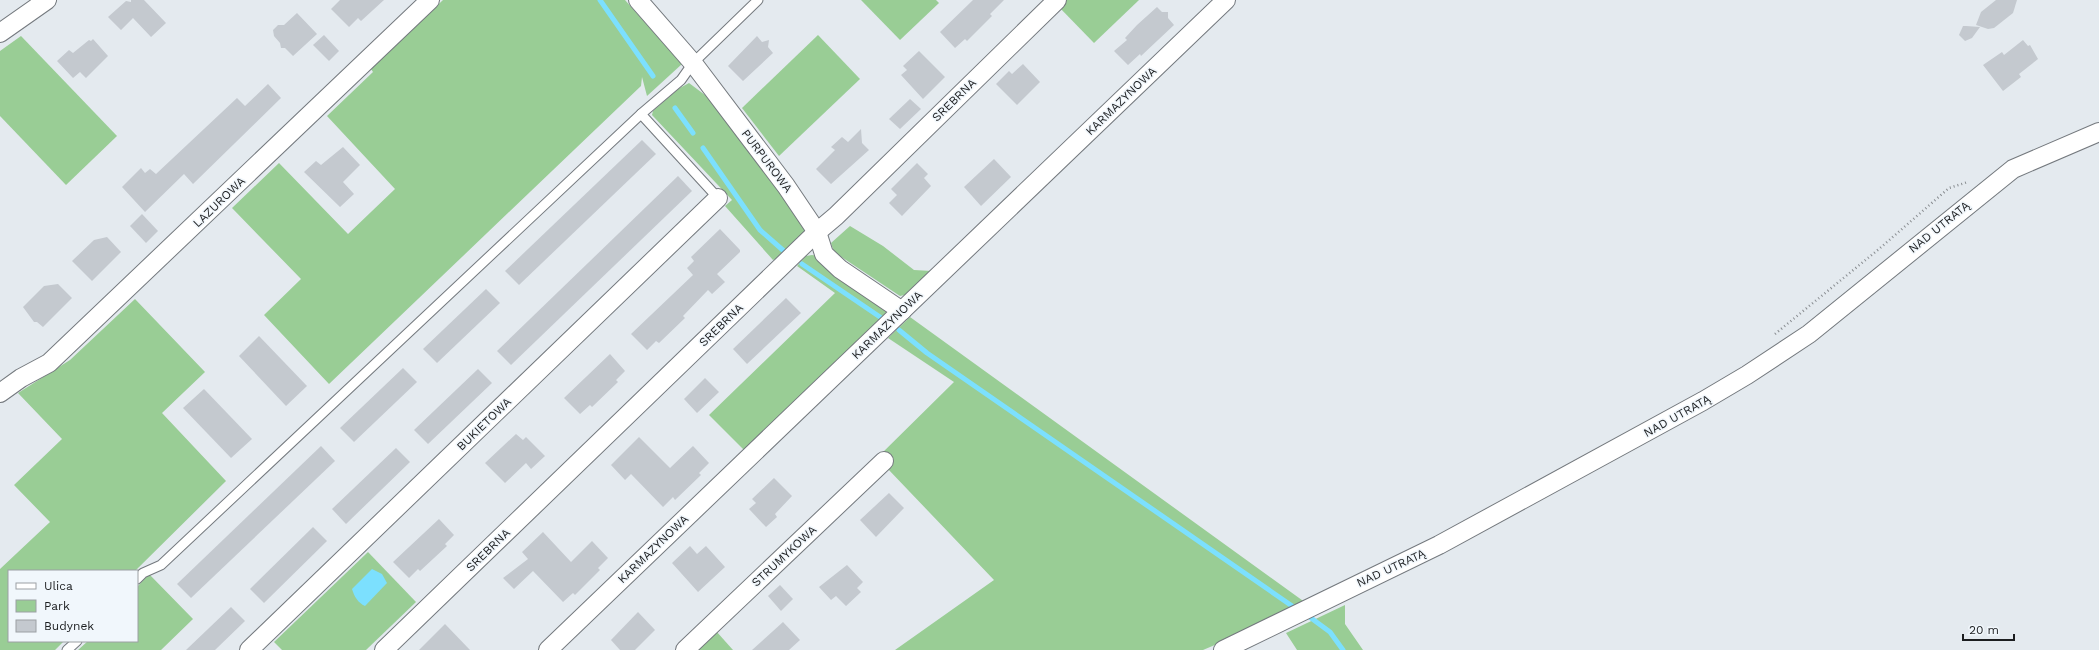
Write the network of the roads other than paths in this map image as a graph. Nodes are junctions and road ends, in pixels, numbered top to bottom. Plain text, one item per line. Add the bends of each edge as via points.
1 (47, 0) edge
2 (430, 0) edge
3 (638, 0) edge
4 (758, 0) edge
5 (1057, 0) edge
6 (1226, 0) edge
7 (0, 32) edge
8 (693, 63) junction
9 (641, 114) junction
10 (2099, 132) edge
11 (718, 198) joint
12 (817, 232) junction
13 (902, 311) junction
14 (0, 393) edge
15 (884, 461) dead end
16 (138, 578) edge
17 (76, 642) edge
18 (67, 650) edge
19 (249, 650) edge
20 (384, 650) edge
21 (548, 650) edge
22 (685, 650) edge
23 (1223, 650) edge

1 - 7 street
2 - 14 street, LAZUROWA via 49,363
3 - 8 street, PURPUROWA
4 - 8 lane
5 - 12 street, SREBRNA via 848,205
6 - 13 street, KARMAZYNOWA
8 - 9 lane via 681,80
8 - 12 street, PURPUROWA via 786,186
9 - 11 lane
9 - 16 lane via 161,565
10 - 23 street, NAD UTRATĄ via 2013,169 1808,334 1709,398 1439,545
11 - 19 street, BUKIETOWA
12 - 13 street, PURPUROWA via 824,254 840,269
12 - 20 street, SREBRNA
13 - 21 street, KARMAZYNOWA
15 - 22 street, STRUMYKOWA
17 - 18 lane

